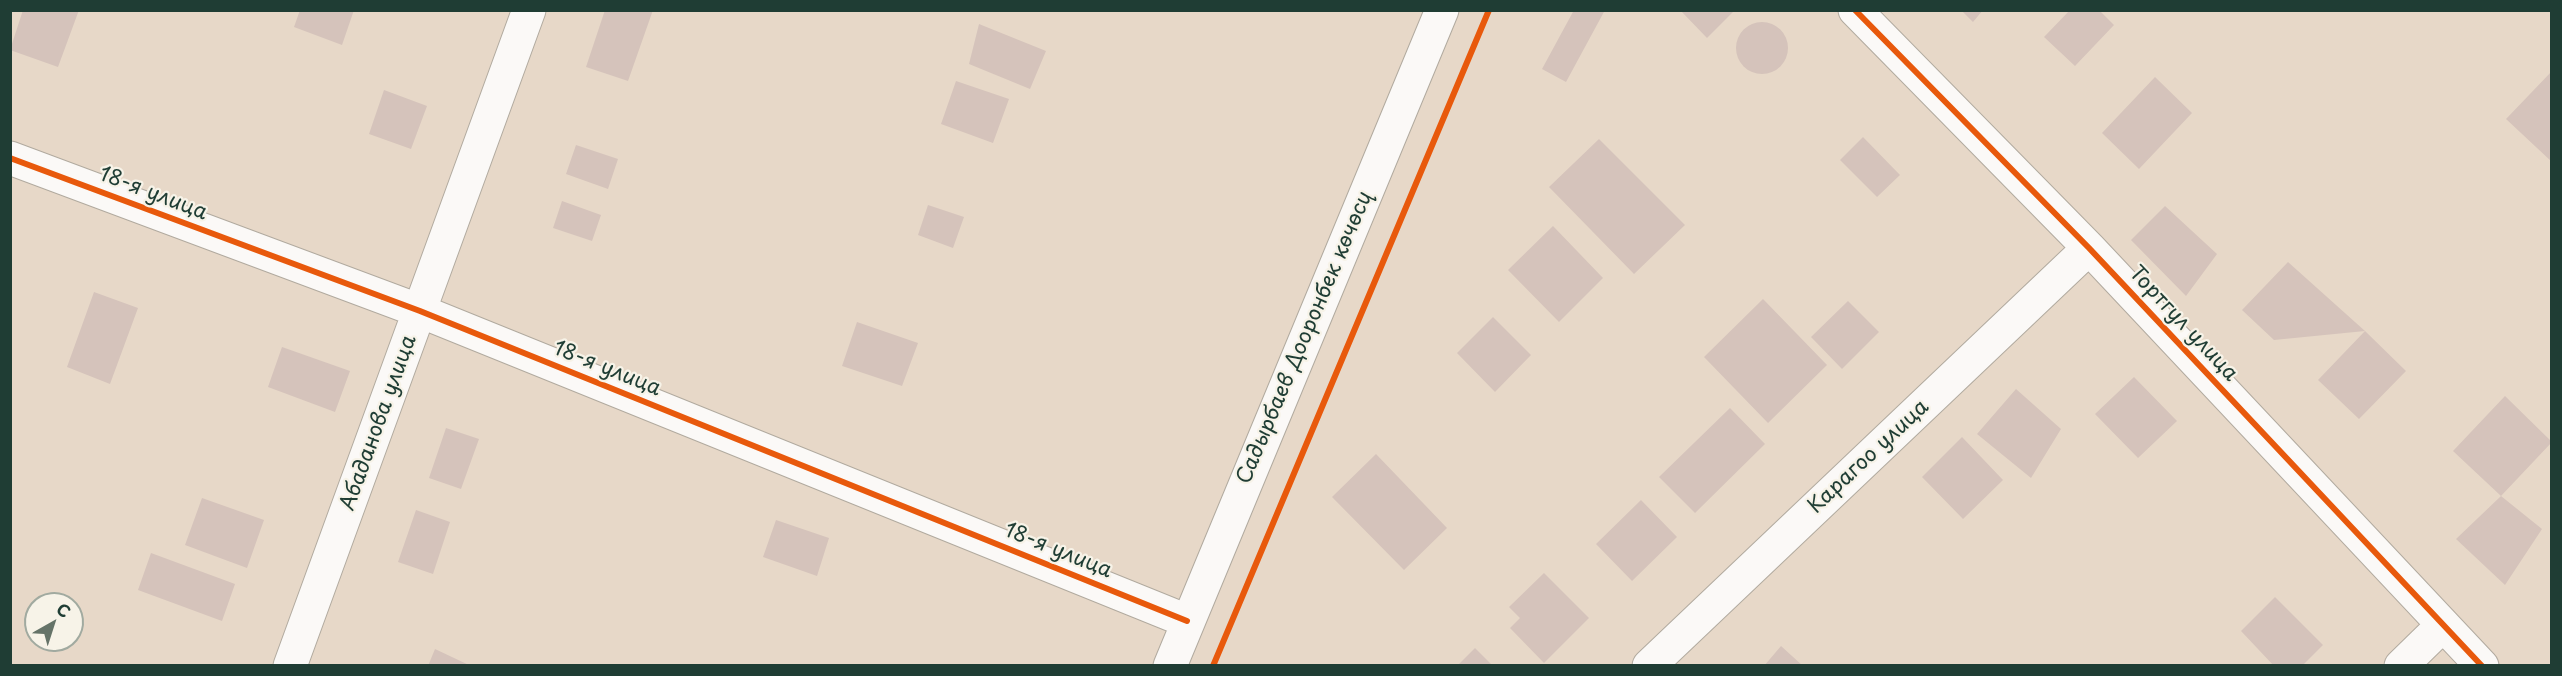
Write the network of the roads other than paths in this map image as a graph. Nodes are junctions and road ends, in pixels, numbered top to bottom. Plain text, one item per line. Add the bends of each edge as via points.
1 (529, 10) edge
2 (1442, 10) edge
3 (1855, 10) edge
4 (10, 158) edge
5 (2089, 248) junction
6 (420, 311) junction
7 (1187, 621) junction
8 (2443, 625) junction
9 (290, 666) edge
10 (1170, 666) edge
11 (1649, 666) edge
12 (2401, 666) edge
13 (2482, 666) edge

1 - 6 street, Абаданова улица
2 - 7 street, Садырбаев Дооронбек көчөсү
3 - 5 street, Тортгул улица
4 - 6 street, 18-я улица
5 - 8 street, Тортгул улица
5 - 11 street, Карагоо улица
6 - 7 street, 18-я улица
6 - 9 street, Абаданова улица
7 - 10 street, Садырбаев Дооронбек көчөсү
8 - 12 street
8 - 13 street, Тортгул улица

